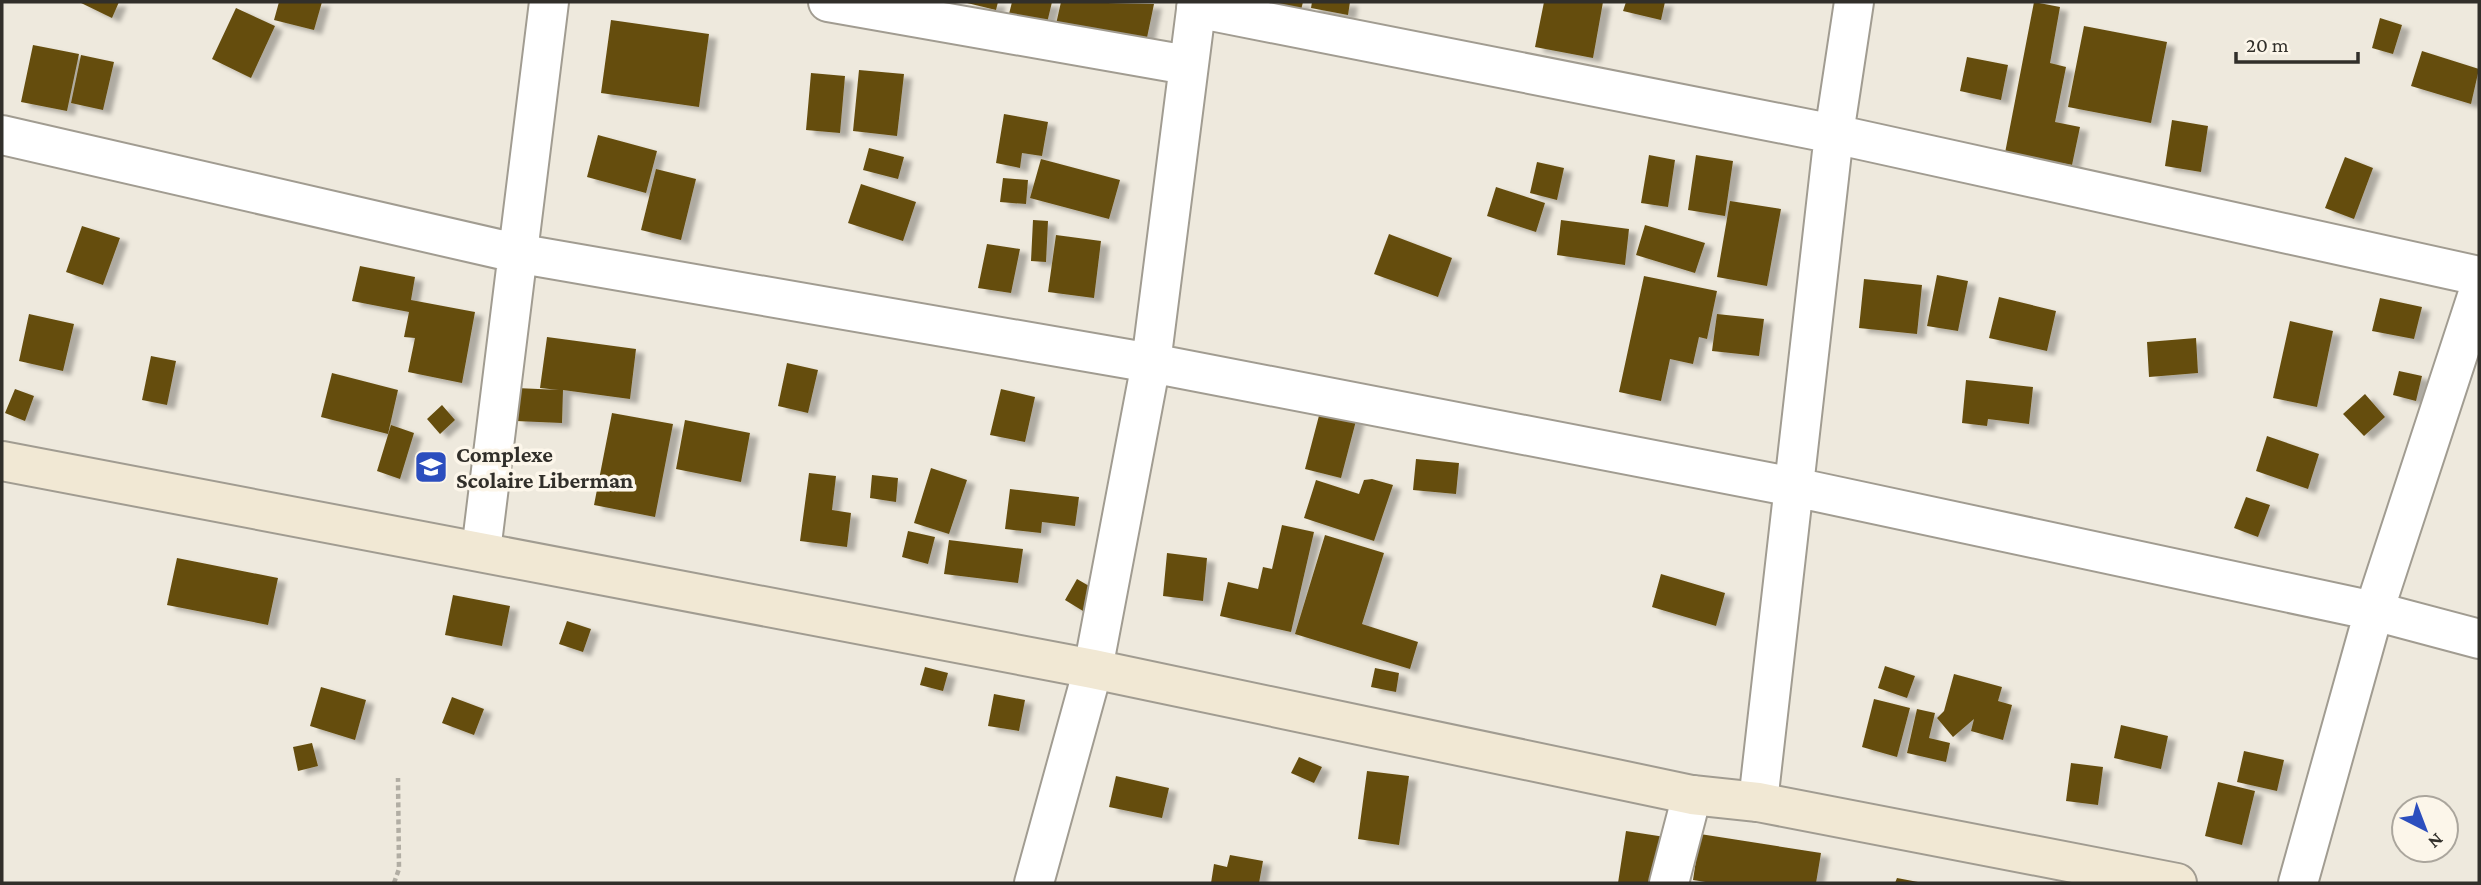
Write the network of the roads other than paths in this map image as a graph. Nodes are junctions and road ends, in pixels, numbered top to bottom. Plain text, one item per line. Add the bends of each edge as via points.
1 (549, 2) edge
2 (828, 2) edge
3 (1854, 2) edge
4 (1196, 5) edge
5 (1187, 65) junction
6 (1834, 134) junction
7 (2, 135) edge
8 (516, 253) junction
9 (2479, 276) edge
10 (2479, 290) edge
11 (1151, 363) junction
12 (2, 461) edge
13 (1794, 487) junction
14 (481, 551) junction
15 (2374, 611) junction
16 (2479, 639) edge
17 (1093, 669) junction
18 (1692, 795) junction
19 (1758, 802) junction
20 (1034, 883) edge
21 (1669, 883) edge
22 (2178, 883) edge
23 (2298, 883) edge

1 - 8 street
2 - 5 street
3 - 6 street
4 - 5 street
4 - 6 street
5 - 11 street
6 - 9 street
6 - 13 street
7 - 8 street
8 - 11 street
8 - 14 street
10 - 15 street
11 - 13 street
11 - 17 street
12 - 14 street
13 - 15 street
13 - 19 street
14 - 17 street
15 - 16 street
15 - 23 street
17 - 18 street
17 - 20 street
18 - 19 street
18 - 21 street
19 - 22 street

